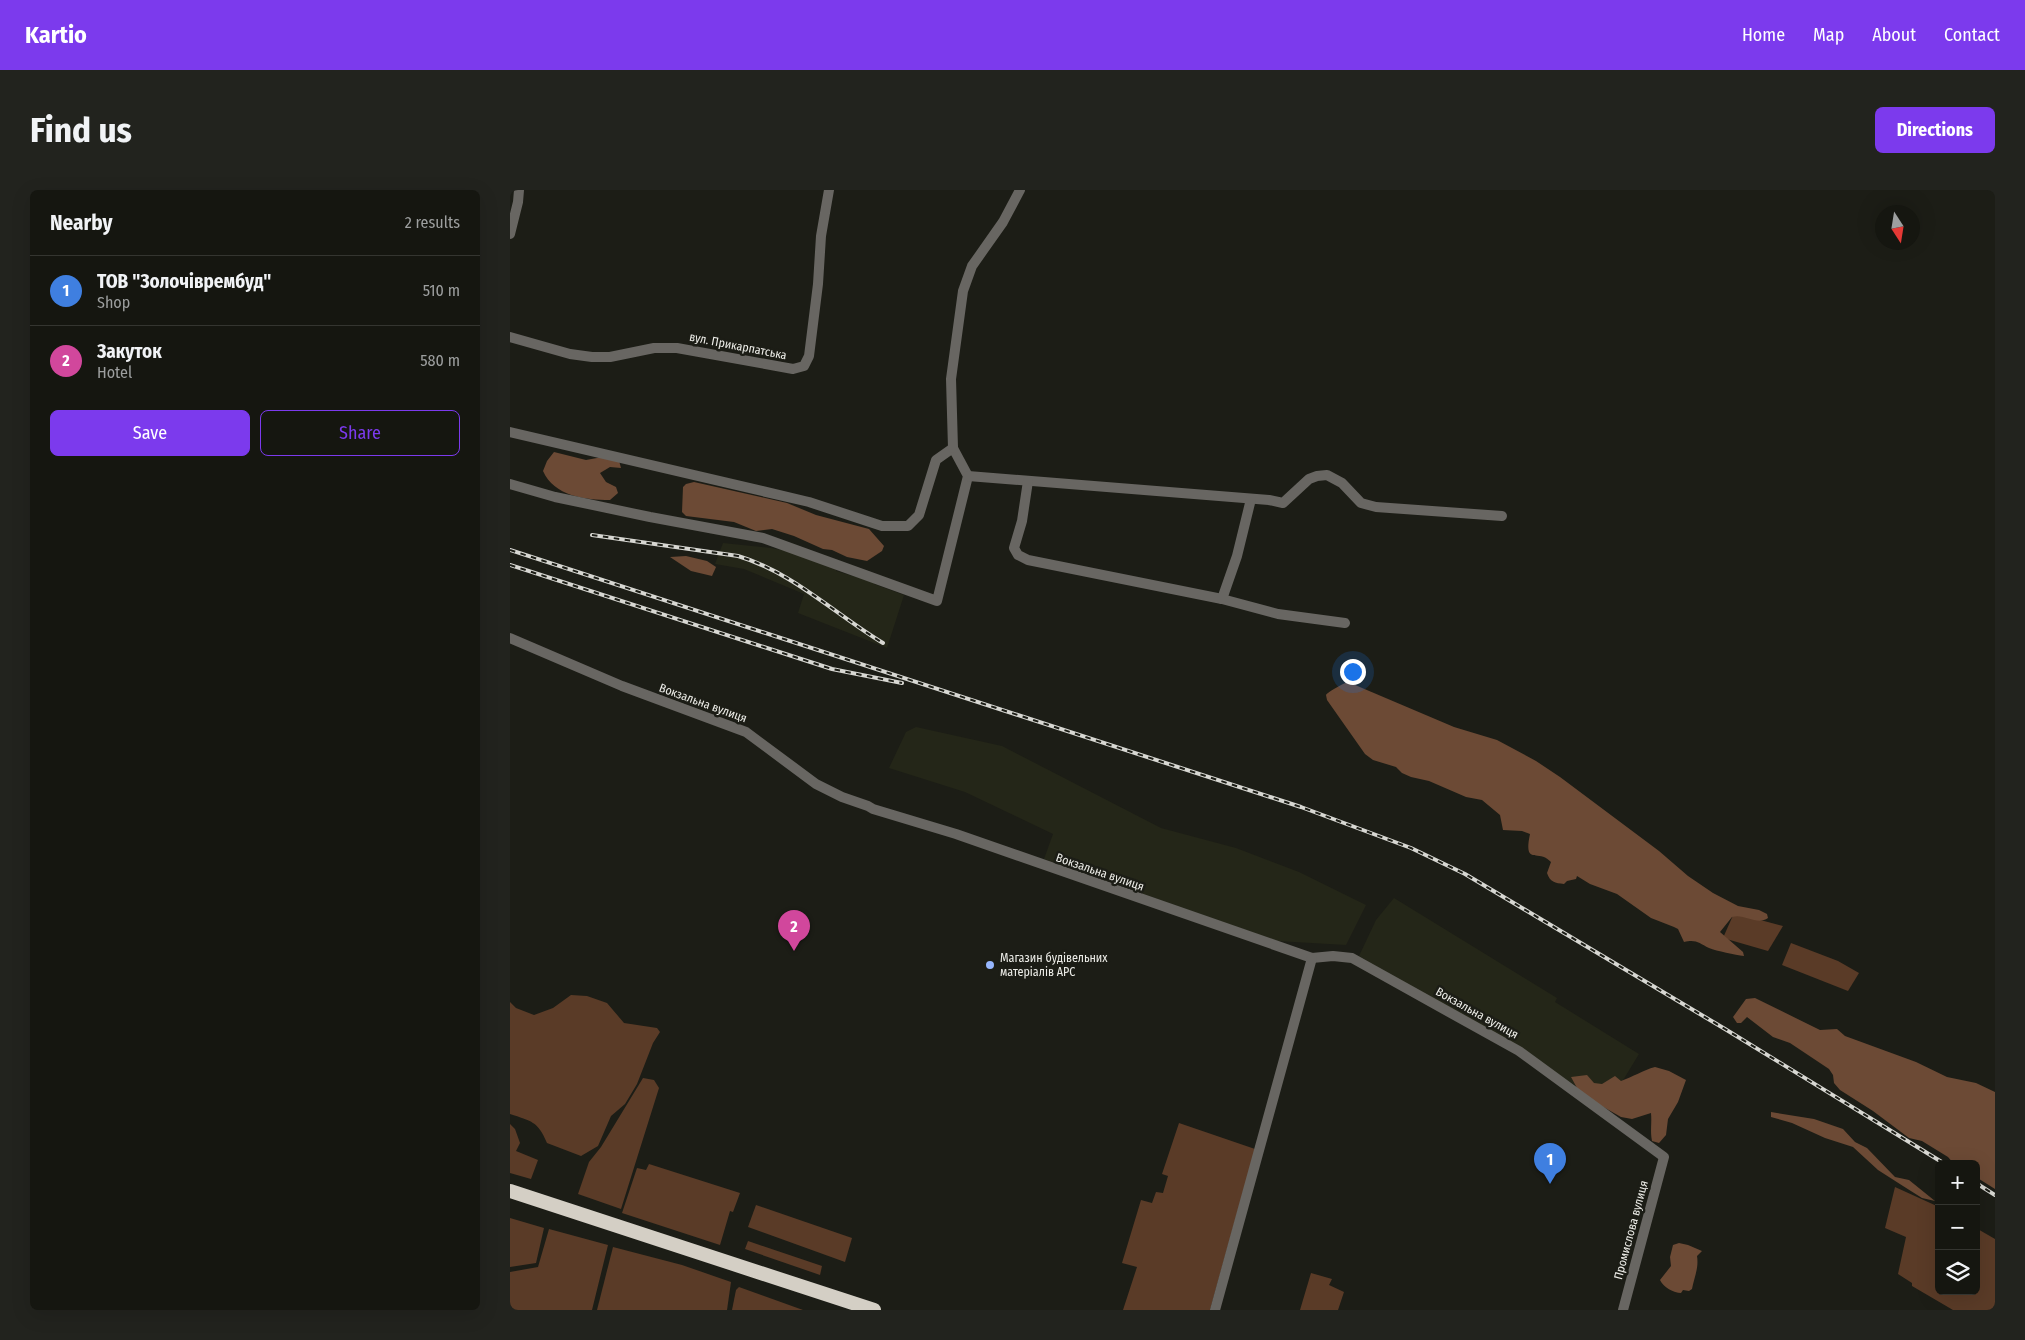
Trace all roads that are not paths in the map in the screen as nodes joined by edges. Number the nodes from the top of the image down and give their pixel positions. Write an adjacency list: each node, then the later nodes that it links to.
1 (519, 190): 4 (street)
2 (828, 190): 5 (street, вул. Прикарпатська)
3 (1020, 190): 7 (street)
4 (510, 234)
5 (510, 337)
6 (510, 432): 7 (street)
7 (953, 448): 8 (street)
8 (968, 476): 9 (street); 10 (street)
9 (1028, 481): 11 (street); 13 (street)
10 (510, 484)
11 (1250, 499): 12 (street); 13 (street)
12 (1502, 516)
13 (1222, 600): 14 (street)
14 (1345, 622)
15 (510, 638): 16 (street, Вокзальна вулиця)
16 (1312, 958): 17 (street, Вокзальна вулиця); 20 (street)
17 (1664, 1157): 21 (street, Промислова вулиця)
18 (510, 1191): 19 (highway)
19 (874, 1310)
20 (1215, 1310)
21 (1622, 1310)

